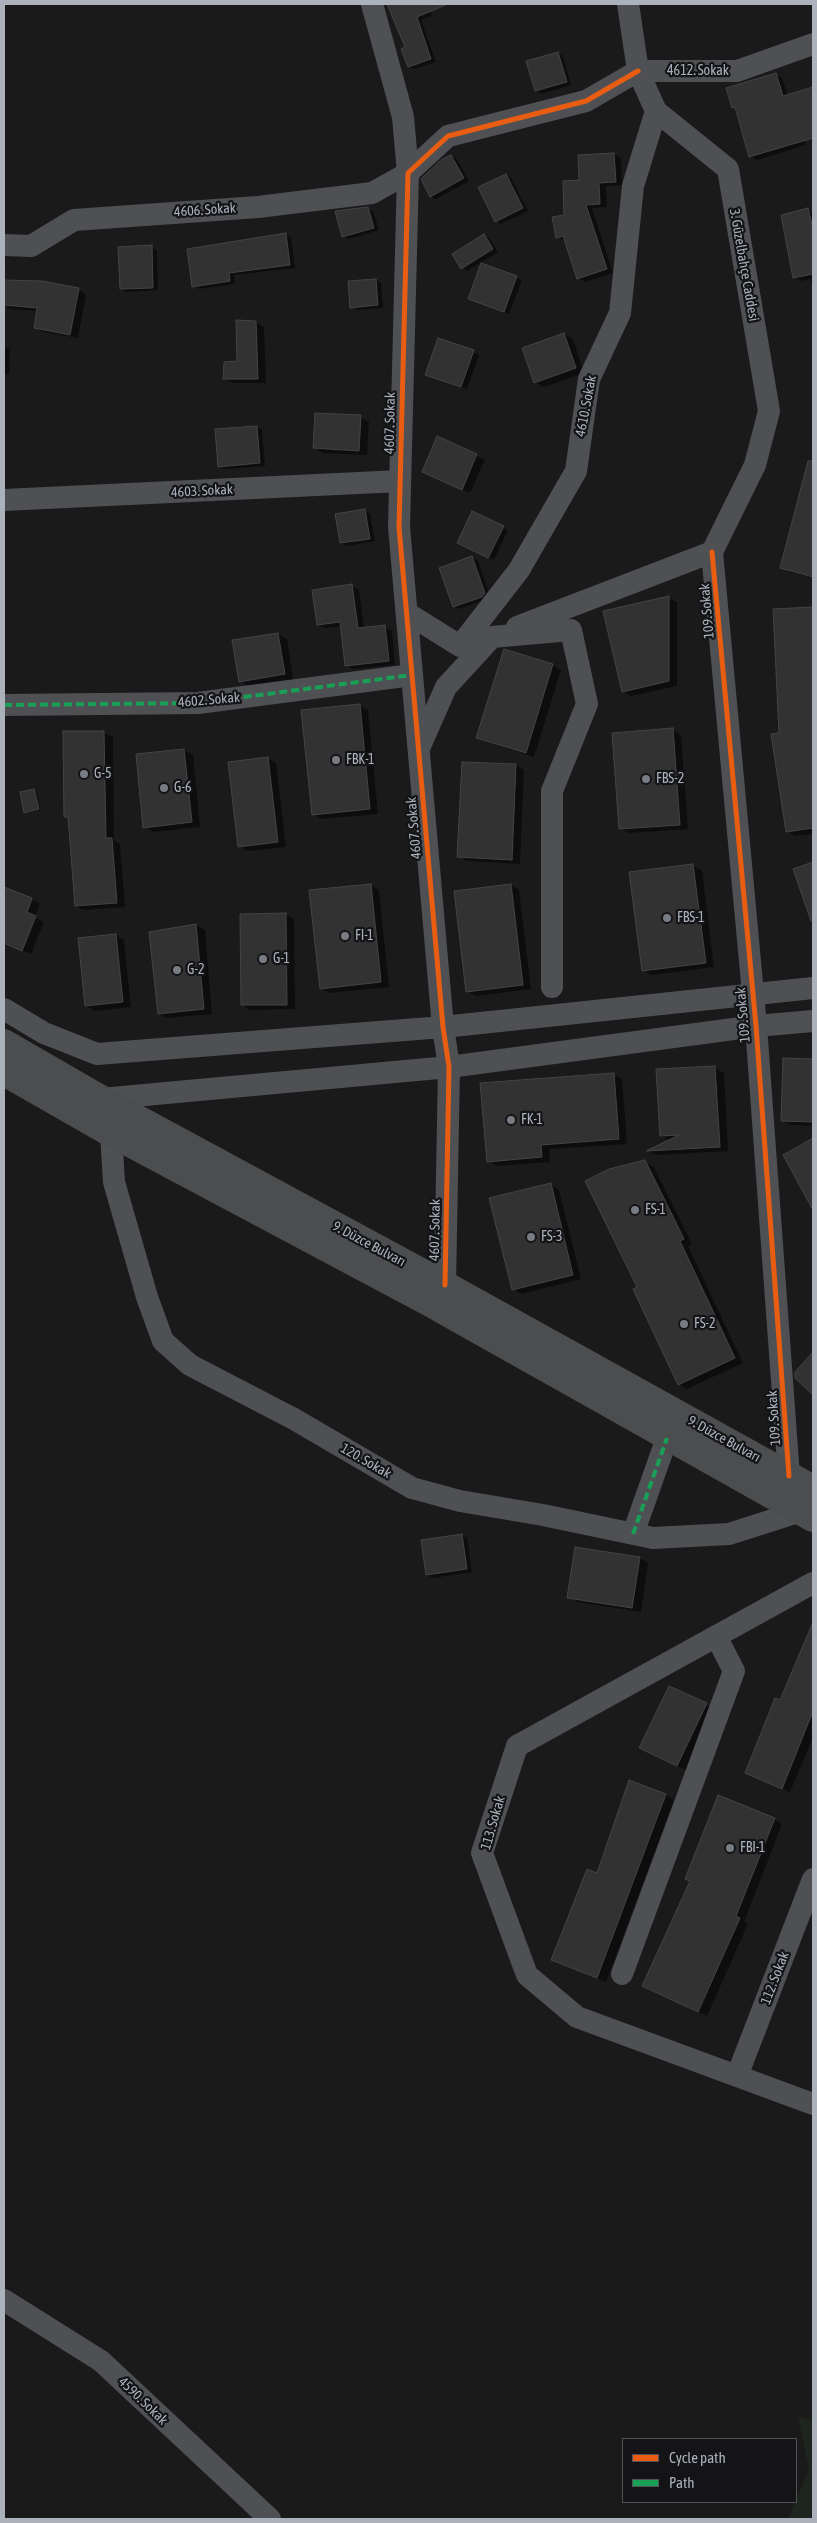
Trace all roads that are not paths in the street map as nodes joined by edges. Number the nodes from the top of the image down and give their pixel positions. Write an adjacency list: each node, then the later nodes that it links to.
1 (372, 4): 6 (street)
2 (628, 4): 4 (street, 3. Güzelbahçe Caddesi)
3 (813, 44): 4 (street, 4612. Sokak)
4 (638, 71): 5 (street, 3. Güzelbahçe Caddesi); 6 (street, 4606. Sokak)
5 (656, 112): 10 (street, 3. Güzelbahçe Caddesi); 13 (street, 4610. Sokak)
6 (408, 172): 7 (street, 4606. Sokak); 8 (street, 4607. Sokak)
7 (4, 245)
8 (400, 481): 9 (street, 4603. Sokak); 11 (street, 4607. Sokak)
9 (4, 500)
10 (712, 552): 12 (street); 19 (street, 109. Sokak)
11 (407, 613): 13 (street); 14 (street, 4607. Sokak)
12 (492, 637): 13 (street); 16 (street); 17 (street)
13 (460, 646)
14 (412, 675): 15 (street, 4602. Sokak); 16 (street, 4607. Sokak)
15 (4, 705)
16 (419, 750): 23 (street, 4607. Sokak)
17 (552, 987)
18 (813, 988): 19 (street)
19 (753, 993): 22 (street, 109. Sokak); 23 (street)
20 (4, 1009): 23 (street)
21 (813, 1021): 22 (street)
22 (756, 1026): 25 (street); 31 (street, 109. Sokak)
23 (443, 1027): 25 (street, 4607. Sokak)
24 (4, 1043): 27 (main road, 9. Düzce Bulvarı)
25 (449, 1067): 27 (street); 29 (street, 4607. Sokak)
26 (4, 1072): 28 (main road, 9. Düzce Bulvarı)
27 (101, 1099): 29 (main road, 9. Düzce Bulvarı)
28 (111, 1133): 30 (main road, 9. Düzce Bulvarı); 33 (street, 120. Sokak)
29 (445, 1285): 31 (main road, 9. Düzce Bulvarı)
30 (667, 1438): 32 (main road, 9. Düzce Bulvarı); 33 (street)
31 (789, 1476): 32 (main road, 9. Düzce Bulvarı)
32 (809, 1506): 33 (street, 120. Sokak)
33 (633, 1534)
34 (813, 1583): 35 (street, 113. Sokak)
35 (716, 1636): 37 (street); 38 (street, 113. Sokak)
36 (813, 1879): 38 (street, 112. Sokak)
37 (622, 1974)
38 (737, 2076): 39 (street, 113. Sokak)
39 (813, 2104)
40 (4, 2300): 41 (street, 4590. Sokak)
41 (270, 2519)

